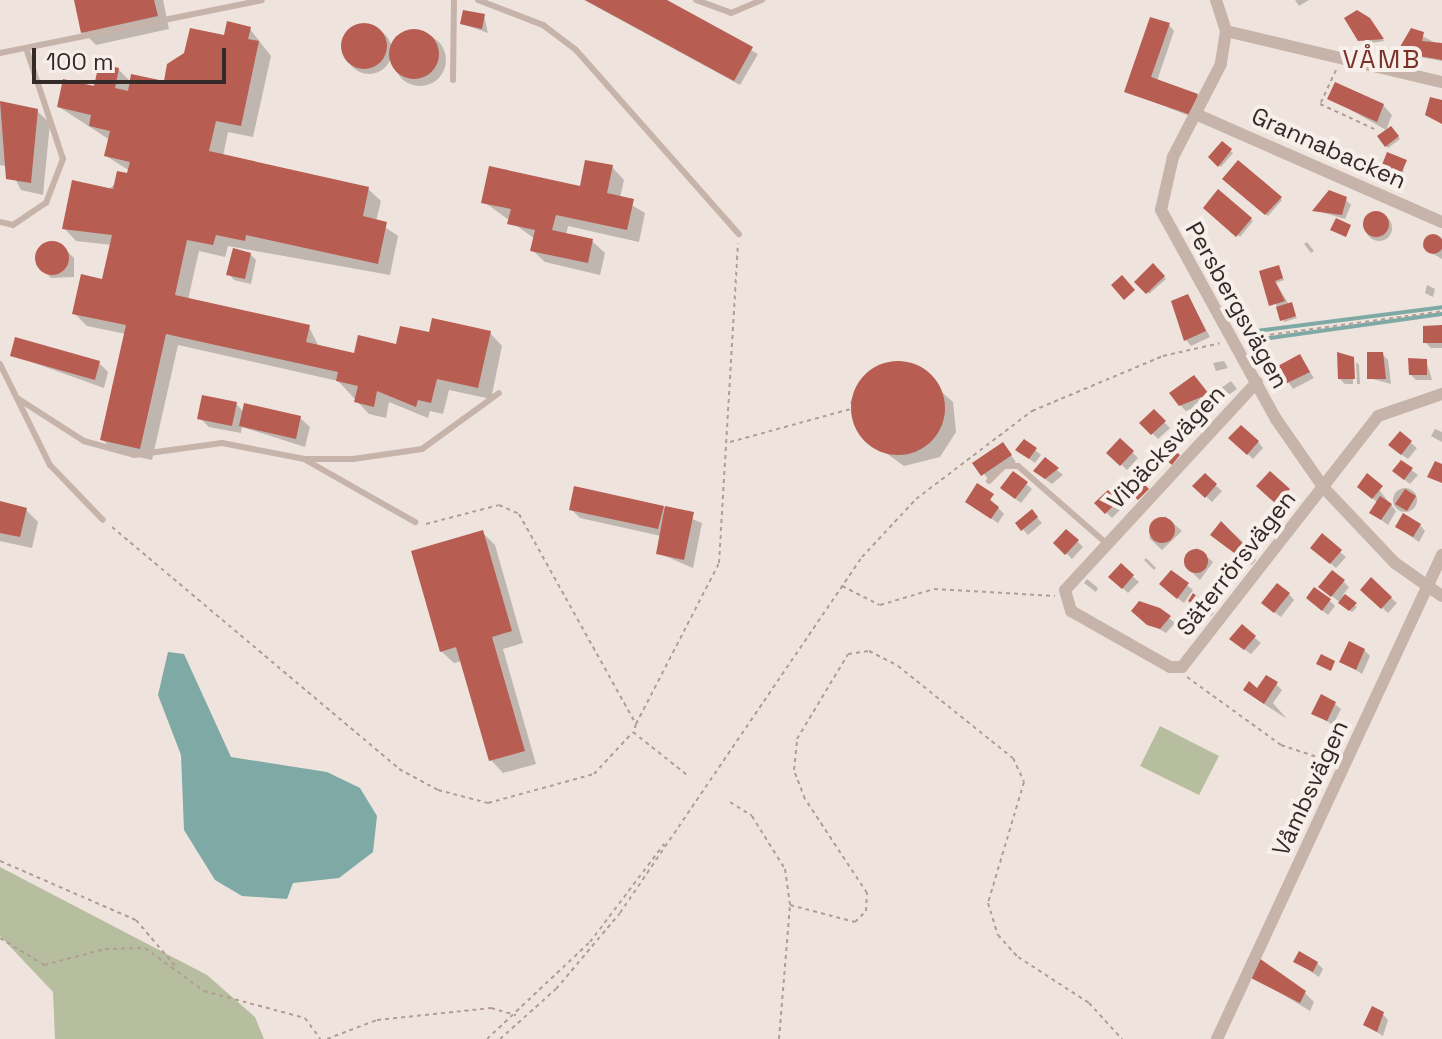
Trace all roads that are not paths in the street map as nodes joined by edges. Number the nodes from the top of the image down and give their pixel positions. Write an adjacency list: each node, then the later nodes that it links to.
1 (262, 0): 8 (lane)
2 (454, 0): 10 (lane)
3 (478, 0): 15 (lane)
4 (696, 0): 5 (lane)
5 (762, 0)
6 (1216, 0): 7 (street)
7 (1226, 31): 11 (street); 12 (street, Persbergsvägen)
8 (26, 48): 9 (lane); 13 (lane)
9 (0, 53)
10 (453, 80)
11 (1442, 82)
12 (1198, 115): 14 (street, Grannabacken); 17 (street, Persbergsvägen)
13 (0, 222)
14 (1442, 222)
15 (739, 234)
16 (0, 364): 20 (lane)
17 (1257, 382): 23 (street, Persbergsvägen); 26 (street, Vibäcksvägen)
18 (499, 393): 21 (lane)
19 (1442, 394): 23 (street, Säterrörsvägen)
20 (17, 398): 21 (lane); 24 (lane)
21 (304, 459): 25 (lane)
22 (989, 481): 26 (lane, Vibäcksvägen)
23 (1324, 488): 28 (street, Persbergsvägen); 30 (street, Säterrörsvägen)
24 (103, 520)
25 (415, 522)
26 (1106, 543): 30 (street, Vibäcksvägen)
27 (1442, 555): 28 (street, Våmbsvägen)
28 (1427, 588): 29 (street, Persbergsvägen); 31 (street, Våmbsvägen)
29 (1442, 596)
30 (1064, 597)
31 (1217, 1039)

